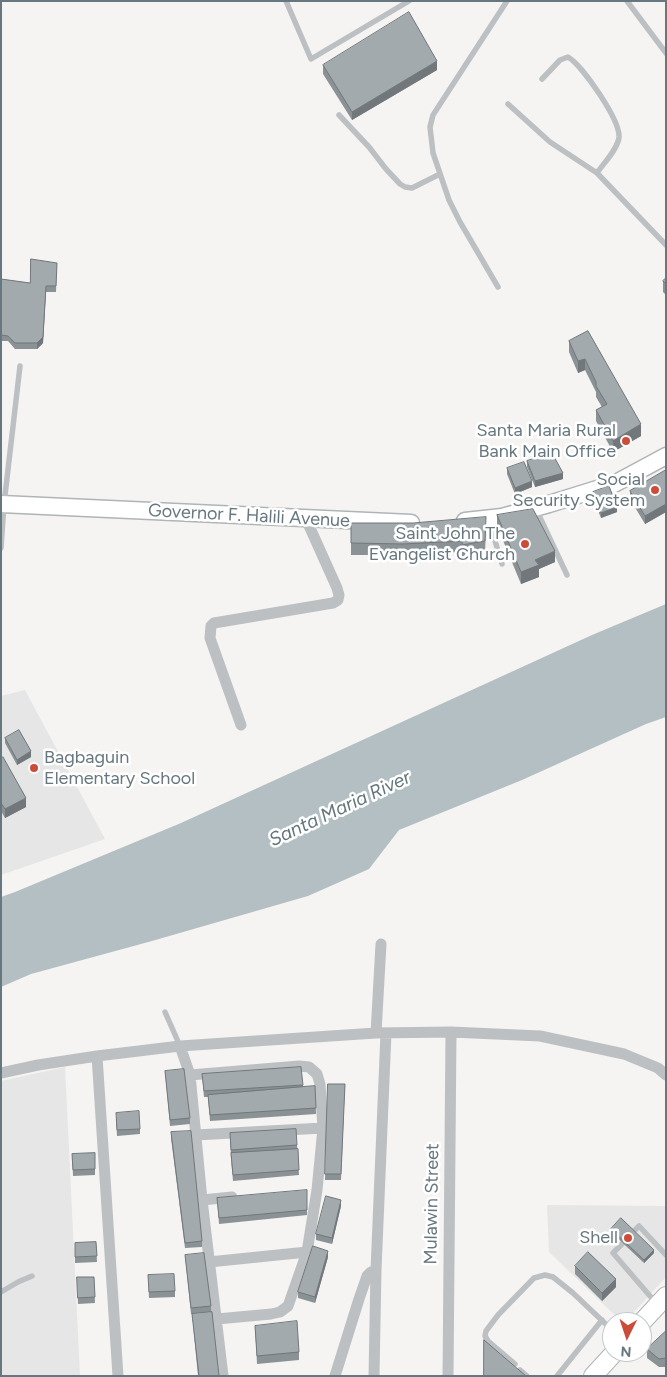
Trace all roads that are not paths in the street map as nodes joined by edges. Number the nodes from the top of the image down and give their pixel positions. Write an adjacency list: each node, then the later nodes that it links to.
1 (286, 1): 2 (lane)
2 (409, 1)
3 (506, 1): 10 (lane)
4 (627, 1): 5 (lane)
5 (666, 53)
6 (542, 79): 9 (lane)
7 (508, 104): 9 (lane)
8 (339, 115): 10 (lane)
9 (596, 173): 11 (lane)
10 (440, 174): 12 (lane)
11 (666, 245)
12 (498, 287)
13 (20, 366): 15 (lane)
14 (666, 456): 16 (main road)
15 (3, 504): 18 (main road, Governor F. Halili Avenue); 21 (lane)
16 (536, 508): 17 (main road); 23 (lane)
17 (489, 518): 20 (main road); 22 (lane)
18 (306, 519): 19 (main road, Governor F. Halili Avenue); 24 (street)
19 (430, 523)
20 (448, 523)
21 (1, 548)
22 (502, 564)
23 (567, 575)
24 (241, 725)
25 (381, 944): 28 (street)
26 (165, 1012): 29 (lane)
27 (452, 1032): 28 (street); 33 (street); 57 (street, Mulawin Street)
28 (381, 1033): 29 (street); 43 (street)
29 (180, 1046): 30 (street); 32 (street)
30 (97, 1056): 31 (street); 53 (street)
31 (1, 1073)
32 (190, 1075): 34 (street); 35 (street)
33 (666, 1075)
34 (323, 1128): 35 (street); 40 (street)
35 (196, 1134): 37 (street)
36 (240, 1196): 37 (street)
37 (202, 1200): 42 (street)
38 (633, 1232): 41 (lane)
39 (623, 1243): 46 (lane)
40 (307, 1252): 42 (street); 48 (street)
41 (666, 1255)
42 (209, 1262): 48 (street)
43 (376, 1270): 55 (street); 56 (street)
44 (32, 1276): 45 (lane)
45 (1, 1292)
46 (662, 1300): 47 (main road)
47 (651, 1312)
48 (217, 1319): 54 (street)
49 (602, 1320): 51 (lane); 59 (lane)
50 (606, 1362): 60 (main road)
51 (514, 1364)
52 (520, 1370): 58 (lane)
53 (118, 1376)
54 (223, 1376)
55 (335, 1376)
56 (374, 1376)
57 (448, 1376)
58 (527, 1376)
59 (557, 1376)
60 (593, 1376)

